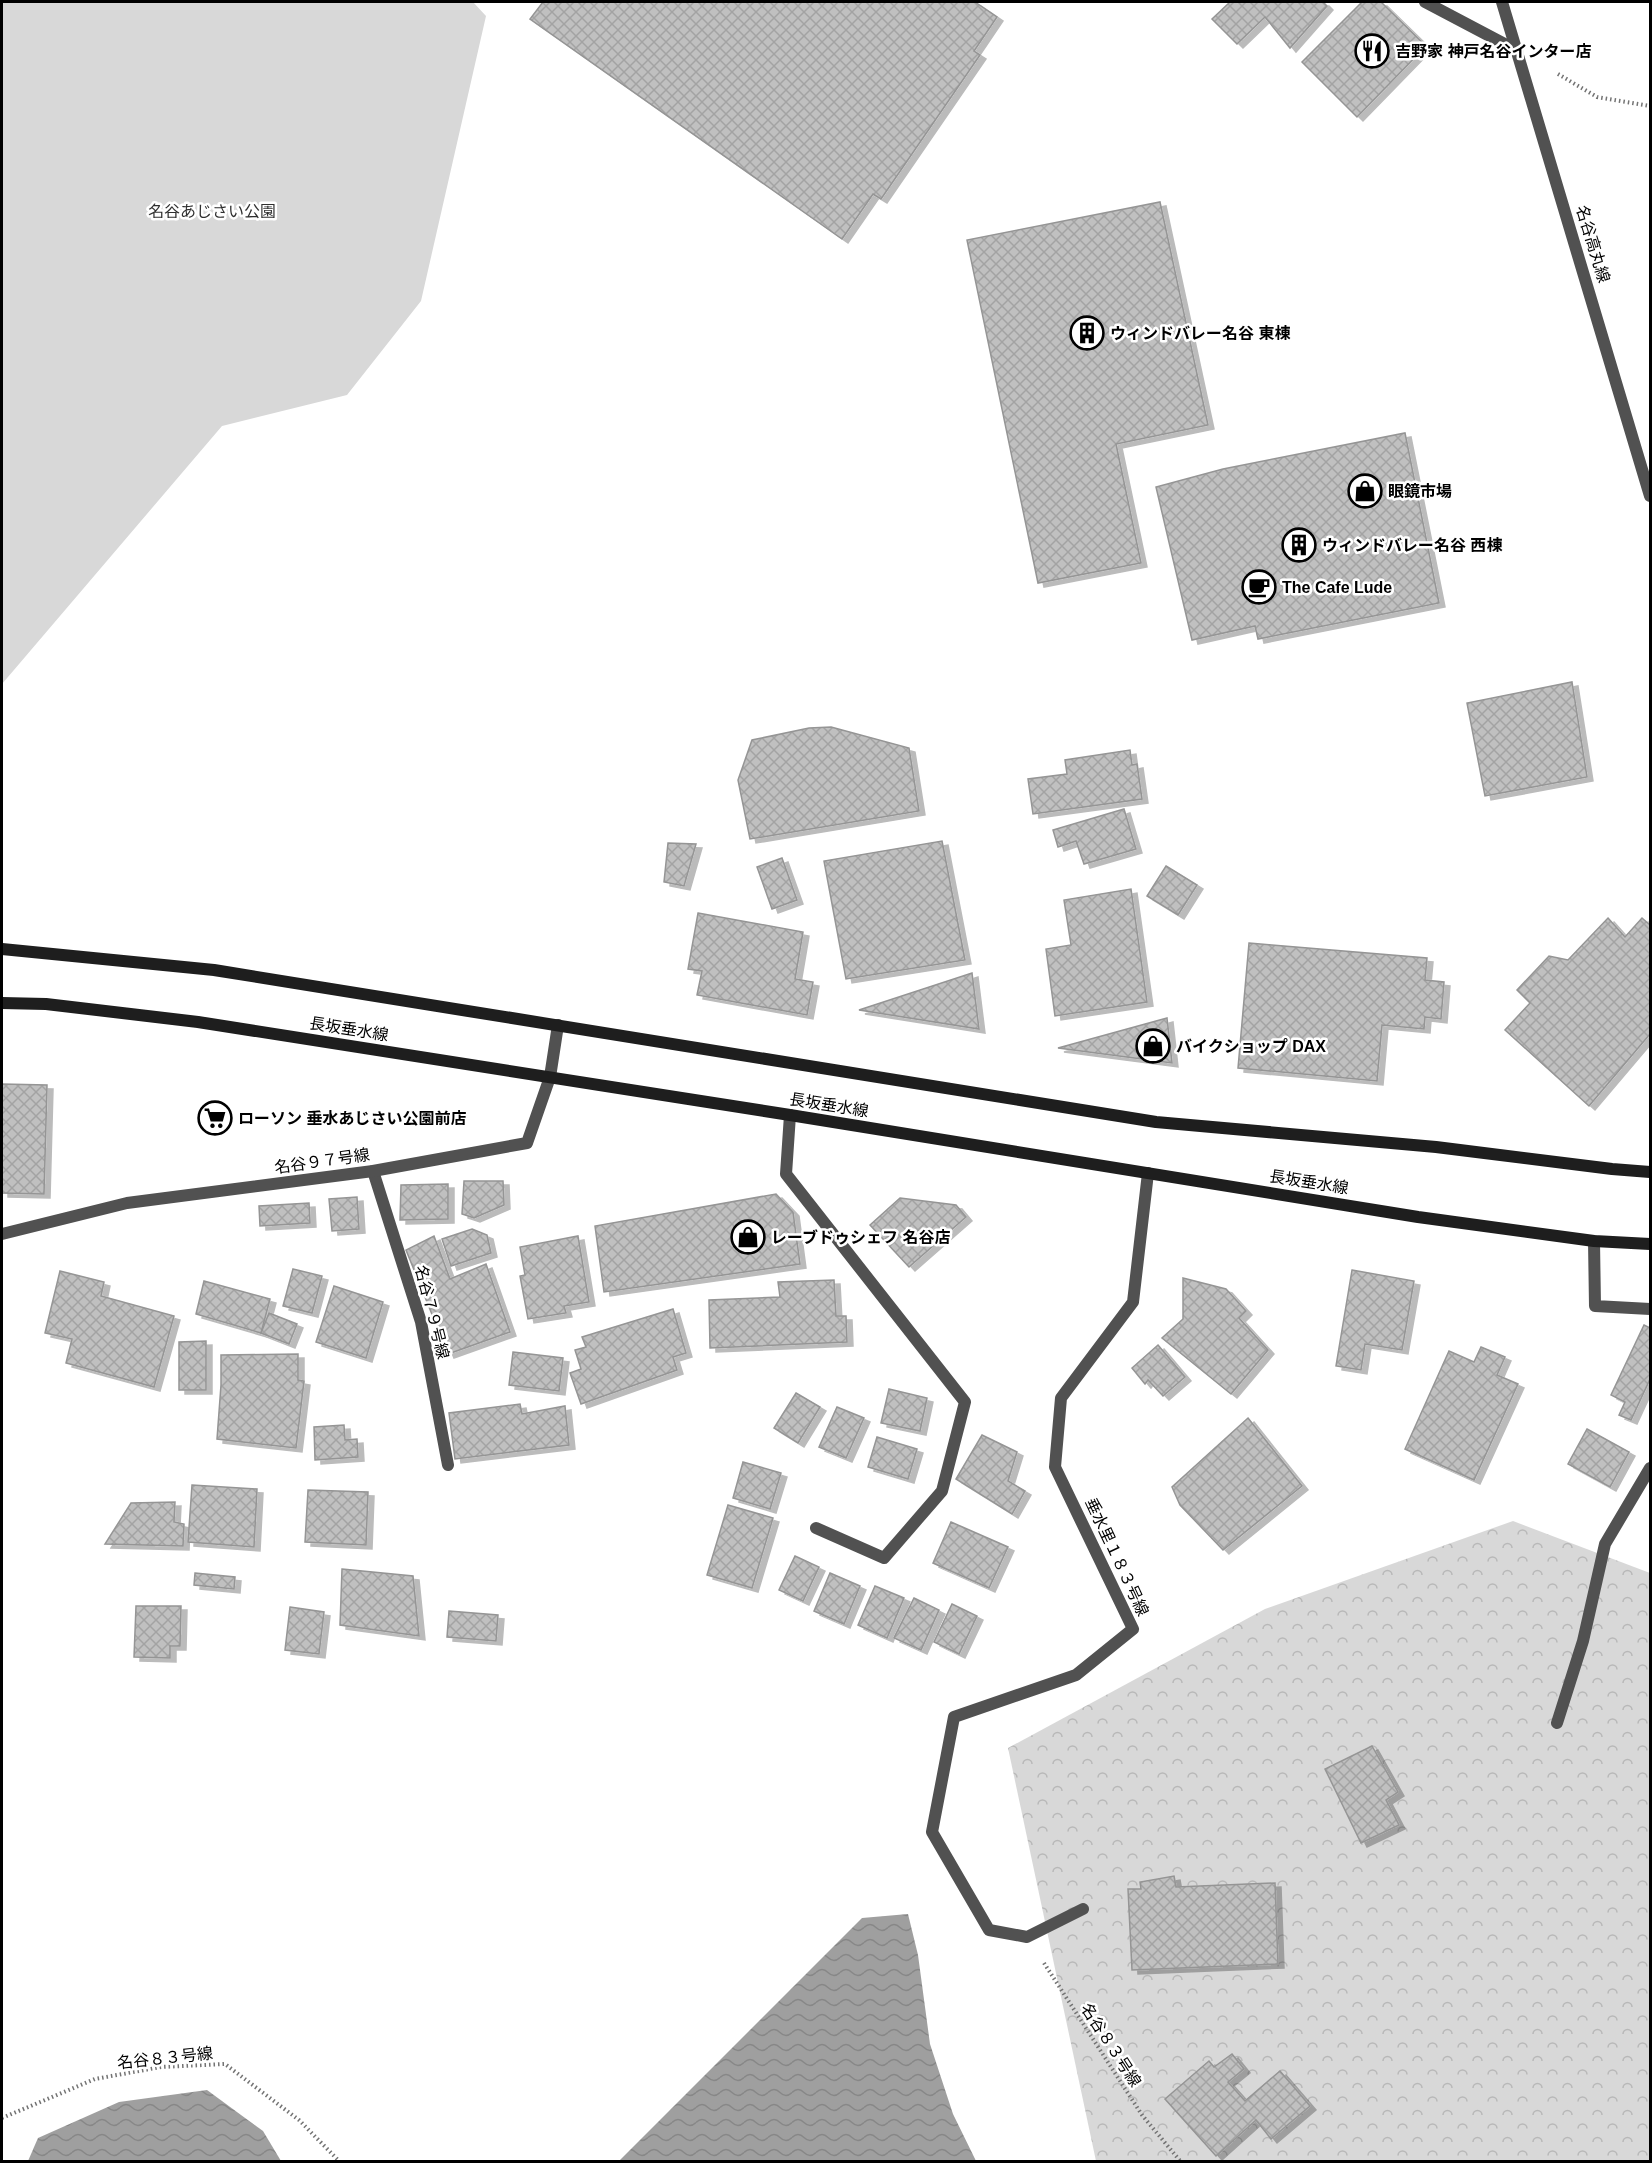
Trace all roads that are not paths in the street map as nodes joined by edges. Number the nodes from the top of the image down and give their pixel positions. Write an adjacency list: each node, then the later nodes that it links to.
1 (1425, 2): 3 (street)
2 (1502, 2): 3 (street, 名谷高丸線)
3 (1518, 51): 4 (street, 名谷高丸線)
4 (1650, 496)
5 (2, 949): 7 (main road)
6 (2, 1003): 8 (main road, 長坂垂水線)
7 (558, 1025): 8 (street, 名谷９７号線); 11 (main road)
8 (550, 1077): 9 (main road, 長坂垂水線); 10 (street, 名谷９７号線)
9 (790, 1115): 12 (main road, 長坂垂水線); 19 (street)
10 (373, 1171): 13 (street, 名谷９７号線); 17 (street, 名谷７９号線)
11 (1650, 1172)
12 (1149, 1173): 14 (main road, 長坂垂水線); 21 (street, 垂水里１８３号線)
13 (2, 1234)
14 (1594, 1241): 15 (main road, 長坂垂水線); 16 (street)
15 (1650, 1244)
16 (1650, 1309)
17 (448, 1465)
18 (1650, 1468): 20 (street)
19 (816, 1528)
20 (1557, 1723)
21 (1083, 1909)

